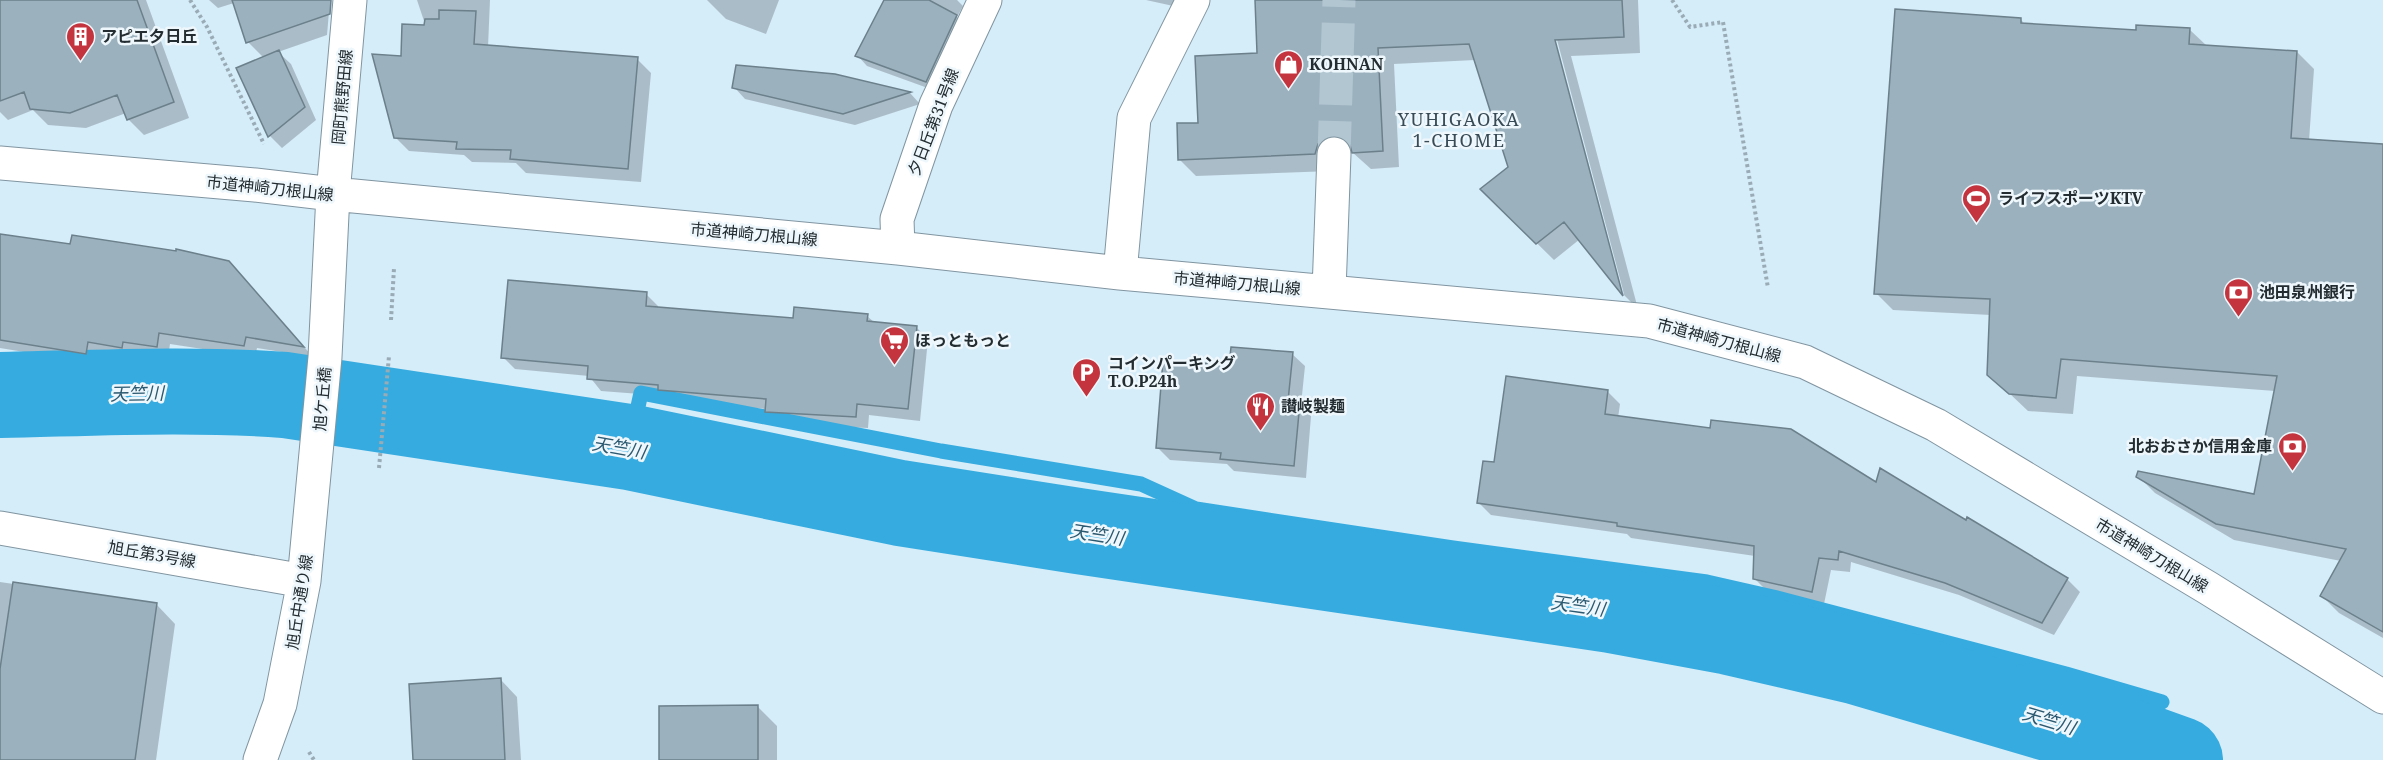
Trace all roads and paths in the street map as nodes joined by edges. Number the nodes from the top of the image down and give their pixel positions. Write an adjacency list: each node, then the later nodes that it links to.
1 (190, 0): 8 (path)
2 (350, 0): 9 (street, 岡町熊野田線)
3 (985, 0): 10 (street, 夕日丘第31号線)
4 (1193, 0): 12 (street)
5 (1672, 0): 13 (path)
6 (1334, 154): 14 (street)
7 (0, 163): 8 (street, 市道神崎刀根山線)
8 (255, 185): 9 (street, 市道神崎刀根山線)
9 (333, 194): 10 (street, 市道神崎刀根山線); 17 (street, 旭ケ丘橋)
10 (898, 248): 12 (street, 市道神崎刀根山線)
11 (394, 268): 15 (path)
12 (1120, 273): 14 (street, 市道神崎刀根山線)
13 (1768, 288)
14 (1329, 291): 21 (street, 市道神崎刀根山線)
15 (391, 320)
16 (389, 356): 18 (path)
17 (318, 441): 20 (street, 旭丘中通り線)
18 (379, 468)
19 (0, 528): 20 (street, 旭丘第3号線)
20 (304, 580): 23 (street, 旭丘中通り線)
21 (2383, 697)
22 (307, 749): 24 (path)
23 (260, 760)
24 (314, 760)

